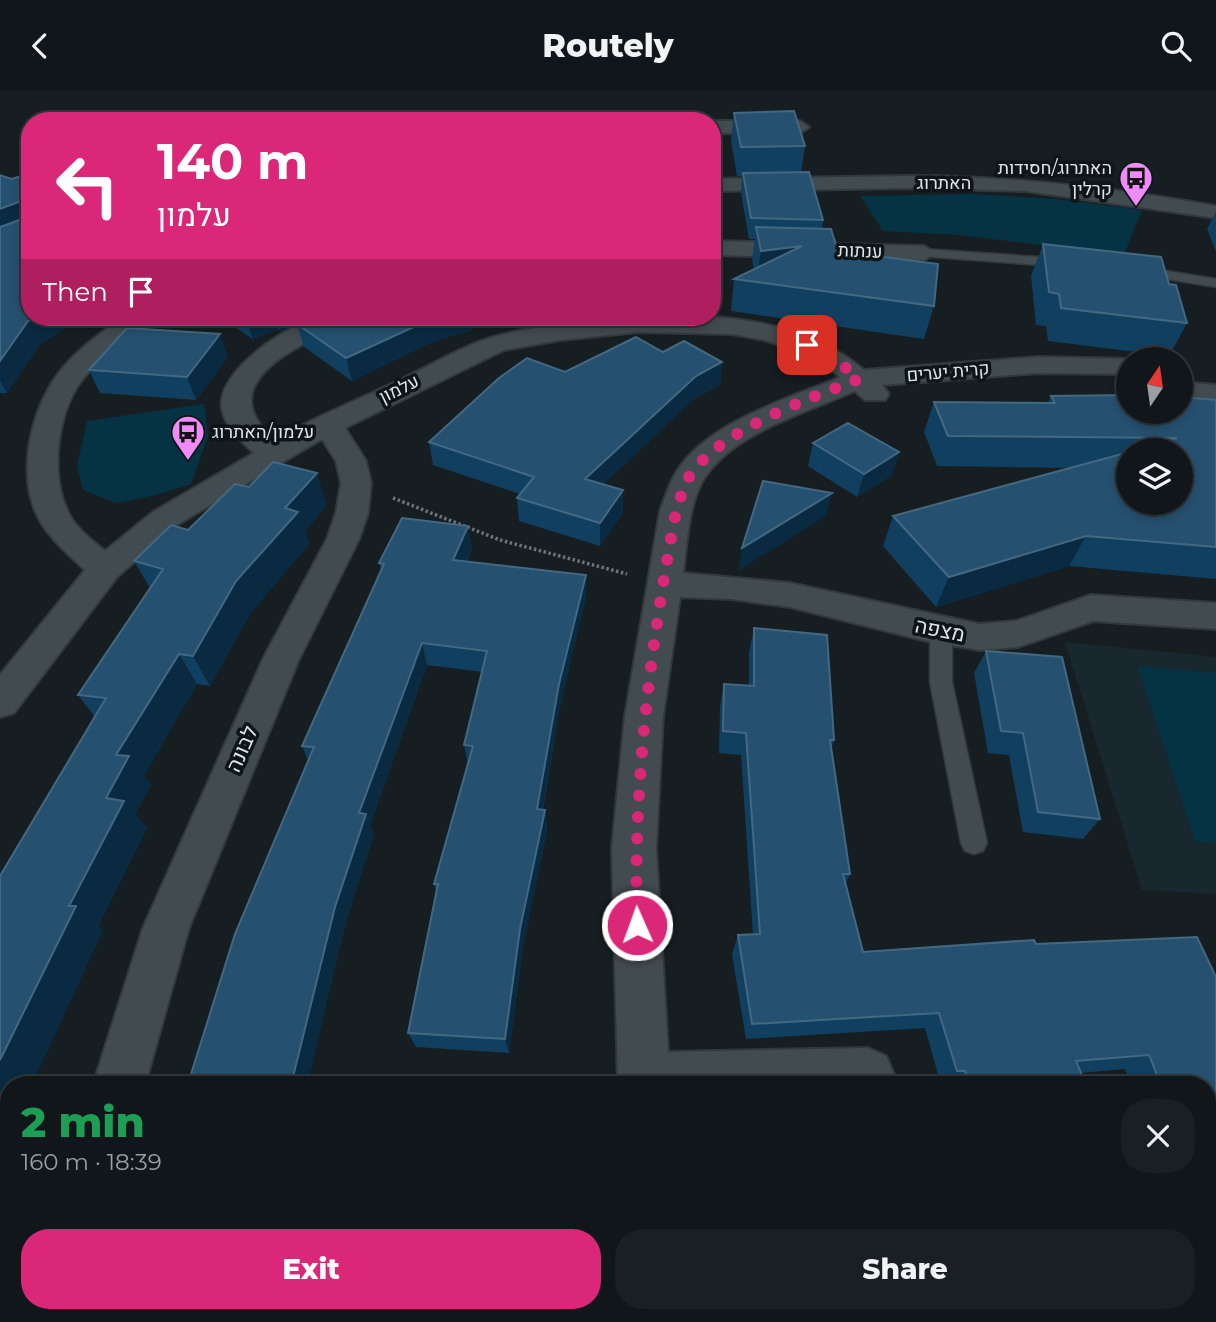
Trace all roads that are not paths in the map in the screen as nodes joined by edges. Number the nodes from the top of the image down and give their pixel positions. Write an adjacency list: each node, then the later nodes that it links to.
1 (721, 127): 2 (street)
2 (800, 127)
3 (721, 185): 4 (street, האתרוג)
4 (1216, 212)
5 (721, 249): 6 (street, ענתות)
6 (924, 253): 7 (lane)
7 (1083, 265)
8 (1121, 268): 9 (lane)
9 (1216, 283)
10 (128, 326): 25 (street)
11 (320, 326): 24 (street)
12 (619, 326): 23 (street, עלמון)
13 (721, 326): 17 (street, עלמון)
14 (1116, 366): 17 (street, קרית יערים)
15 (1194, 371): 16 (street)
16 (1216, 373)
17 (859, 379): 21 (street, עלמון); 22 (street, קרית יערים)
18 (1116, 386): 21 (street, קרית יערים)
19 (1194, 391): 20 (street)
20 (1216, 393)
21 (882, 400): 22 (street, קרית יערים)
22 (774, 417): 26 (street, קרית יערים)
23 (323, 427): 24 (street, עלמון); 32 (street, לבונה)
24 (273, 454): 25 (street, עלמון)
25 (105, 569): 29 (street, עלמון)
26 (663, 584): 28 (street, מצפה); 33 (street, קרית יערים)
27 (1216, 616): 28 (street, מצפה)
28 (941, 631): 30 (lane)
29 (0, 702)
30 (974, 843)
31 (868, 1075): 34 (street)
32 (121, 1076)
33 (644, 1076)
34 (836, 1076)

